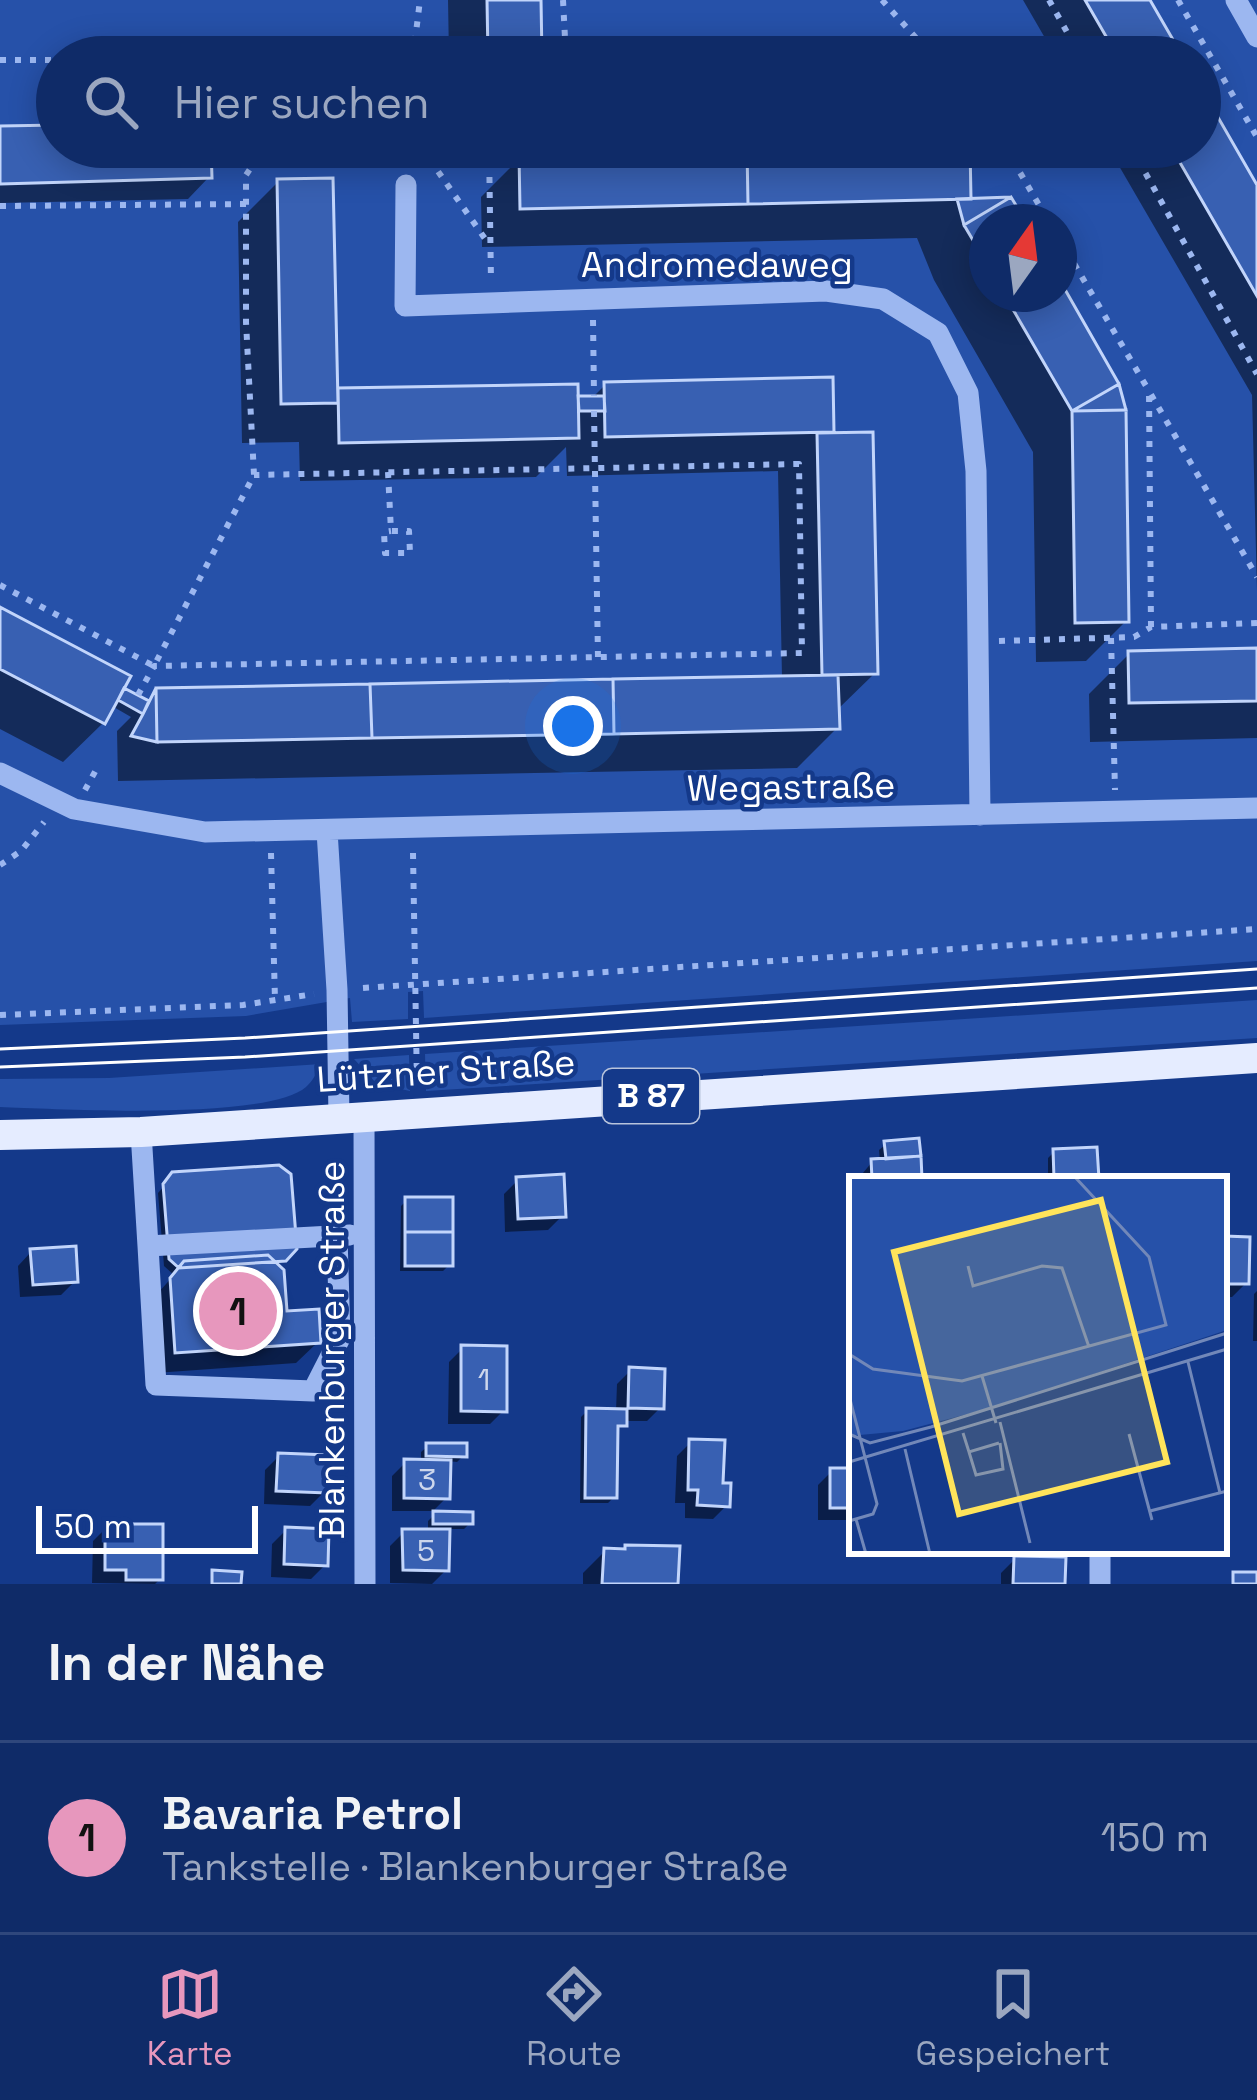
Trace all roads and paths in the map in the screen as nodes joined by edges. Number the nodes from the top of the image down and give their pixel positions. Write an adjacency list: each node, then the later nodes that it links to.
1 (420, 0): 7 (path)
2 (563, 0): 8 (path)
3 (883, 0): 9 (path)
4 (1049, 0): 10 (path)
5 (1178, 0): 11 (path)
6 (1236, 0): 12 (street)
7 (415, 36)
8 (565, 36)
9 (915, 36)
10 (1069, 36)
11 (1199, 36)
12 (1257, 37)
13 (0, 60): 14 (path)
14 (36, 60)
15 (1221, 74): 16 (path)
16 (1257, 136)
17 (246, 168): 23 (path)
18 (251, 168): 23 (path)
19 (436, 168): 28 (path)
20 (489, 168): 28 (path)
21 (1017, 168): 26 (path)
22 (1143, 168): 32 (path)
23 (246, 175): 25 (path)
24 (406, 185): 31 (street, Andromedaweg)
25 (247, 204): 27 (path); 38 (path)
26 (1038, 204)
27 (0, 206)
28 (490, 246): 31 (path)
29 (1077, 269): 33 (path)
30 (592, 299): 31 (street, Andromedaweg); 34 (path); 45 (street, Andromedaweg)
31 (492, 302)
32 (1257, 374)
33 (1149, 391): 40 (path); 43 (path)
34 (594, 396)
35 (594, 411): 36 (path)
36 (595, 467): 37 (path); 46 (path); 46 (path)
37 (388, 472): 38 (path); 39 (path)
38 (254, 475): 47 (path)
39 (391, 531): 39 (path)
40 (1257, 578)
41 (0, 585): 47 (path)
42 (1257, 623): 43 (path)
43 (1151, 627): 44 (path)
44 (1111, 638): 45 (path); 52 (path)
45 (977, 642): 53 (street, Andromedaweg)
46 (598, 659): 47 (path)
47 (154, 666): 48 (path)
48 (138, 695)
49 (0, 773): 50 (street, Wegastraße)
50 (60, 802): 56 (street, Wegastraße); 57 (path)
51 (1257, 808): 52 (street, Wegastraße)
52 (1116, 812): 53 (street, Wegastraße)
53 (980, 815): 54 (street, Wegastraße)
54 (412, 829): 55 (street, Wegastraße); 59 (path)
55 (327, 830): 56 (street, Wegastraße); 60 (street)
56 (271, 831): 61 (path)
57 (0, 865)
58 (1257, 929): 59 (path)
59 (416, 984): 60 (path); 64 (path)
60 (337, 990): 61 (path); 65 (street)
61 (275, 1000): 62 (path)
62 (0, 1015)
63 (1257, 1058): 64 (main road, Lützner Straße / B 87)
64 (418, 1113): 65 (main road, Lützner Straße / B 87)
65 (352, 1117): 66 (main road, Lützner Straße / B 87); 69 (street, Blankenburger Straße)
66 (141, 1132): 67 (main road, Lützner Straße / B 87); 70 (street)
67 (0, 1135)
68 (337, 1235): 69 (street); 70 (street); 70 (street)
69 (365, 1235): 71 (street, Blankenburger Straße)
70 (148, 1246)
71 (365, 1584)

